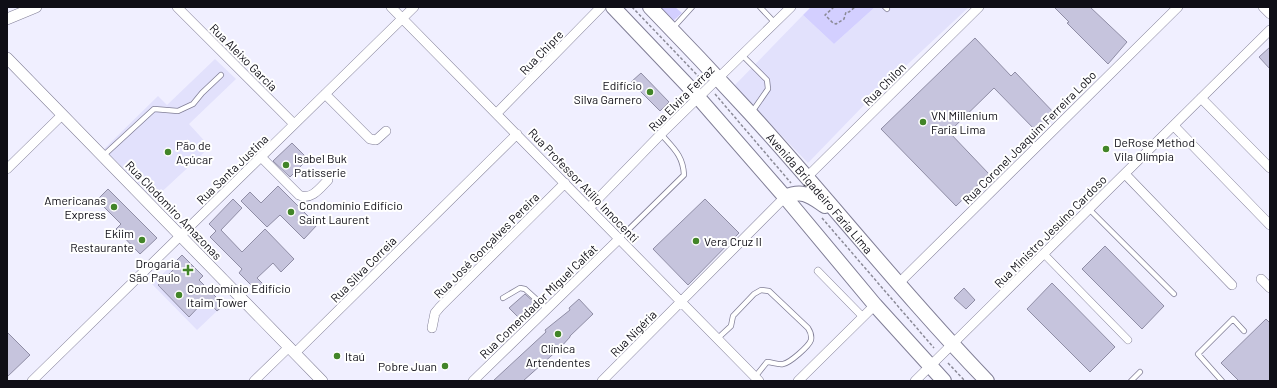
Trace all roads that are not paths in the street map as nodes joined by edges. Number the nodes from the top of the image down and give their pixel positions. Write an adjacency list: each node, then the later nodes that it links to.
1 (178, 7): 30 (street, Rua Aleixo Garcia)
2 (391, 7): 15 (street, Rua Professor Atílio Innocenti)
3 (414, 7): 15 (street, Rua Santa Justina)
4 (601, 7): 27 (street, Rua Chipre)
5 (613, 7): 25 (main road)
6 (650, 7): 18 (main road, Avenida Brigadeiro Faria Lima)
7 (692, 7): 18 (lane)
8 (760, 7): 17 (lane)
9 (791, 7): 17 (street, Rua Elvira Ferraz)
10 (979, 7): 40 (street, Rua Chilon)
11 (1178, 7): 53 (street, Rua Coronel Joaquim Ferreira Lobo)
12 (1263, 7): 14 (street)
13 (33, 8): 16 (street)
14 (1270, 14)
15 (403, 18): 24 (street, Rua Santa Justina); 27 (street, Rua Professor Atílio Innocenti)
16 (7, 19)
17 (775, 22): 20 (street, Rua Elvira Ferraz)
18 (672, 29): 23 (main road, Avenida Brigadeiro Faria Lima)
19 (1270, 30): 26 (street, Rua Ministro Jesuíno Cardoso)
20 (742, 55): 23 (street, Rua Elvira Ferraz); 28 (lane)
21 (7, 58): 29 (street, Rua Clodomiro Amazonas)
22 (221, 75): 35 (lane)
23 (718, 79): 25 (street, Rua Elvira Ferraz); 28 (main road, Avenida Brigadeiro Faria Lima)
24 (324, 94): 30 (street, Rua Santa Justina); 32 (street)
25 (699, 97): 34 (street, Rua Elvira Ferraz); 43 (main road)
26 (1201, 98): 31 (street, Rua Ministro Jesuíno Cardoso); 37 (street)
27 (497, 113): 33 (street, Rua Professor Atílio Innocenti)
28 (751, 114): 40 (main road, Avenida Brigadeiro Faria Lima)
29 (62, 115): 35 (street, Rua Clodomiro Amazonas); 38 (street)
30 (294, 124): 36 (street, Rua Santa Justina)
31 (1174, 126): 39 (street, Rua Ministro Jesuíno Cardoso); 47 (street)
32 (386, 130)
33 (517, 134): 42 (street, Rua Professor Atílio Innocenti); 67 (street, Rua Silva Correia)
34 (661, 134): 44 (street, Rua Elvira Ferraz); 49 (lane)
35 (103, 156): 48 (street, Rua Clodomiro Amazonas)
36 (261, 157): 41 (street); 48 (street, Rua Santa Justina)
37 (1270, 168)
38 (7, 169)
39 (1125, 174): 45 (street, Rua Ministro Jesuíno Cardoso); 54 (street)
40 (806, 178): 46 (main road, Avenida Brigadeiro Faria Lima)
41 (328, 180)
42 (565, 183): 44 (street, Rua Professor Atílio Innocenti); 62 (street, Rua José Gonçalves Pereira)
43 (785, 197): 46 (main road); 58 (street); 59 (main road)
44 (589, 208): 49 (street, Rua Professor Atílio Innocenti)
45 (1089, 209): 50 (street, Rua Ministro Jesuíno Cardoso); 56 (lane)
46 (836, 212): 53 (main road, Avenida Brigadeiro Faria Lima)
47 (1270, 225)
48 (181, 235): 67 (street, Rua Clodomiro Amazonas); 71 (street, Rua Santa Justina)
49 (620, 239): 58 (street, Rua Professor Atílio Innocenti); 60 (street, Rua Comendador Miguel Calfat)
50 (1044, 254): 65 (street); 66 (street, Rua Ministro Jesuíno Cardoso)
51 (818, 271): 61 (street)
52 (1260, 278): 55 (street)
53 (898, 284): 66 (main road, Avenida Brigadeiro Faria Lima)
54 (1232, 285)
55 (1270, 288)
56 (1174, 294)
57 (503, 298): 60 (lane)
58 (681, 301): 64 (street, Rua Professor Atílio Innocenti); 75 (street, Rua Nigéria)
59 (875, 305): 61 (street); 68 (main road)
60 (547, 309): 74 (street, Rua Comendador Miguel Calfat)
61 (863, 317): 76 (street)
62 (432, 328)
63 (1244, 331): 81 (lane)
64 (717, 339): 70 (street, Rua Professor Atílio Innocenti); 70 (lane)
65 (1128, 340)
66 (952, 345): 68 (street, Rua Ministro Jesuíno Cardoso); 79 (main road, Avenida Brigadeiro Faria Lima)
67 (292, 350): 72 (street, Rua Silva Correia); 73 (street, Rua Clodomiro Amazonas)
68 (930, 367): 77 (street, Rua Ministro Jesuíno Cardoso); 78 (main road)
69 (1140, 372): 80 (lane)
70 (757, 379)
71 (32, 381)
72 (254, 381)
73 (322, 381)
74 (473, 381)
75 (602, 381)
76 (798, 381)
77 (915, 381)
78 (944, 381)
79 (987, 381)
80 (1131, 381)
81 (1222, 381)

